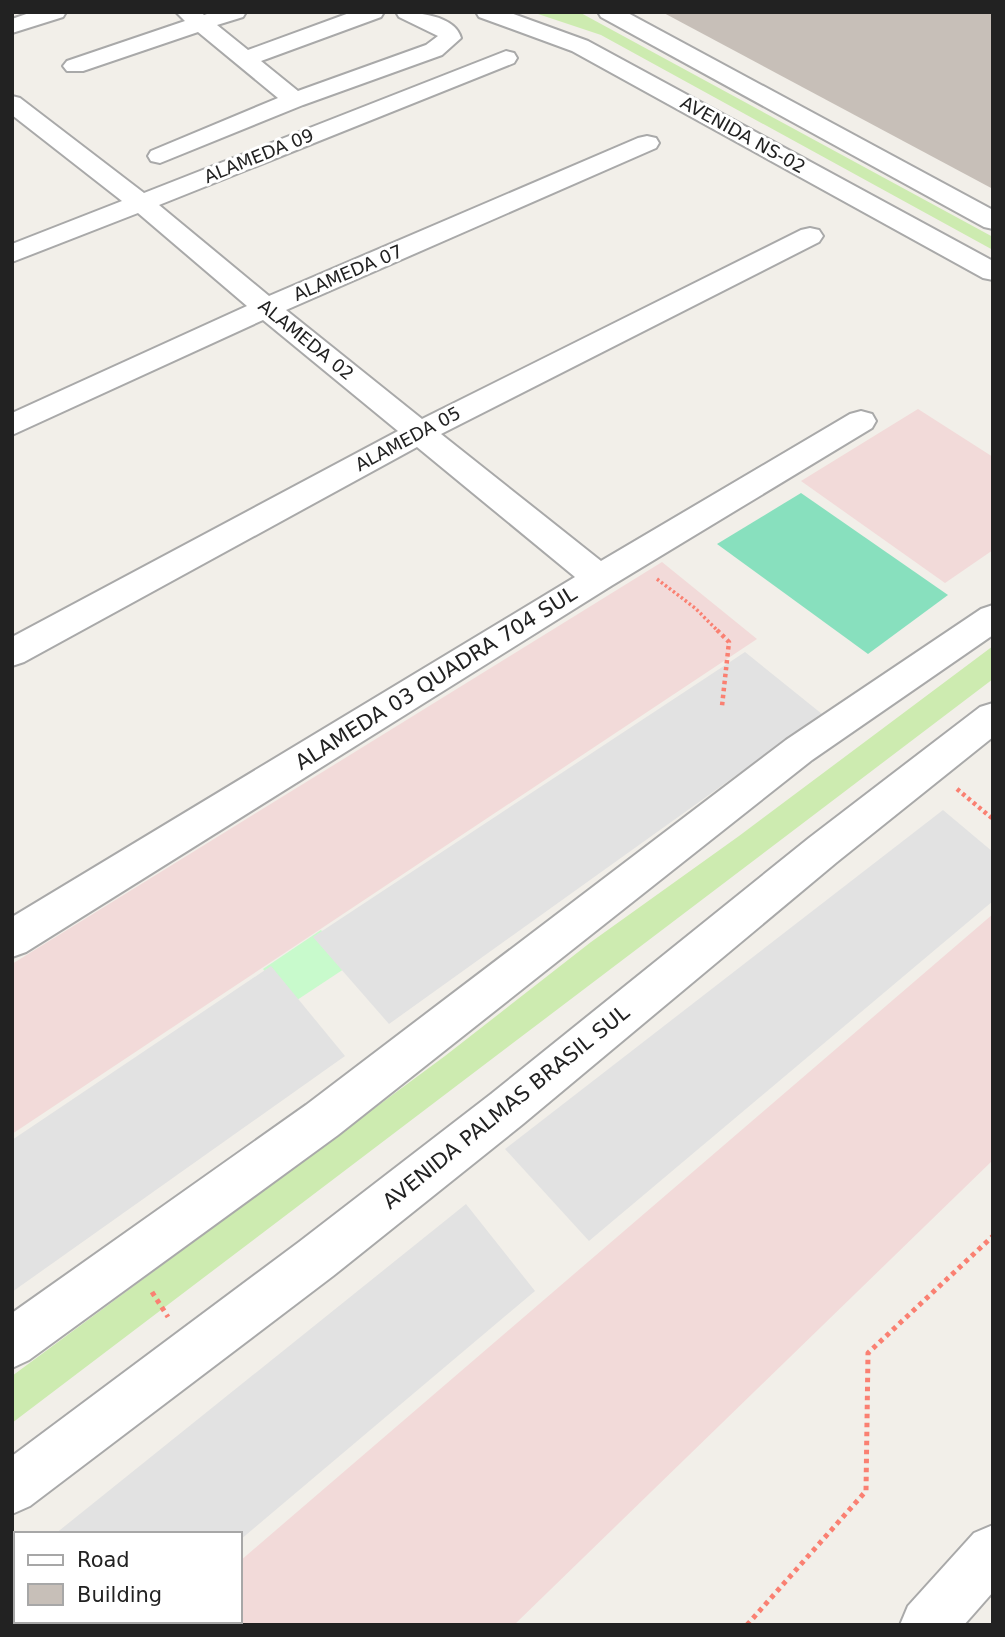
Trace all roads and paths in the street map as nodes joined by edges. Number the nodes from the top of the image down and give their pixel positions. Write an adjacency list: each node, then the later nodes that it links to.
1 (54, 12): 8 (street)
2 (235, 12): 7 (street)
3 (373, 12): 10 (street)
4 (407, 12): 12 (street)
5 (487, 12): 20 (street, AVENIDA NS-02)
6 (609, 12): 17 (street)
7 (194, 18): 10 (street); 11 (street)
8 (12, 26)
9 (506, 58): 16 (street, ALAMEDA 09)
10 (246, 59): 12 (street)
11 (75, 66)
12 (295, 100): 15 (street)
13 (19, 115): 16 (street, ALAMEDA 02)
14 (647, 143): 21 (street, ALAMEDA 07)
15 (160, 156)
16 (141, 203): 19 (street, ALAMEDA 09); 21 (street, ALAMEDA 02)
17 (993, 221)
18 (810, 236): 24 (street, ALAMEDA 05)
19 (12, 254)
20 (993, 272)
21 (267, 309): 23 (street, ALAMEDA 07); 24 (street, ALAMEDA 02)
22 (861, 421): 25 (street, ALAMEDA 03 QUADRA 704 SUL)
23 (12, 425)
24 (420, 432): 26 (street, ALAMEDA 02); 28 (street, ALAMEDA 05)
25 (631, 559): 26 (street, ALAMEDA 03 QUADRA 704 SUL); 29 (path)
26 (599, 578): 33 (street, ALAMEDA 03 QUADRA 704 SUL)
27 (993, 618): 35 (street)
28 (12, 653)
29 (722, 706)
30 (993, 717): 31 (street, AVENIDA PALMAS BRASIL SUL)
31 (930, 766): 32 (path); 37 (street, AVENIDA PALMAS BRASIL SUL)
32 (993, 819)
33 (12, 939)
34 (993, 1236): 40 (path)
35 (130, 1258): 36 (street); 37 (path)
36 (12, 1343)
37 (191, 1353): 38 (street, AVENIDA PALMAS BRASIL SUL)
38 (12, 1488)
39 (993, 1552): 41 (street)
40 (747, 1625)
41 (927, 1625)

